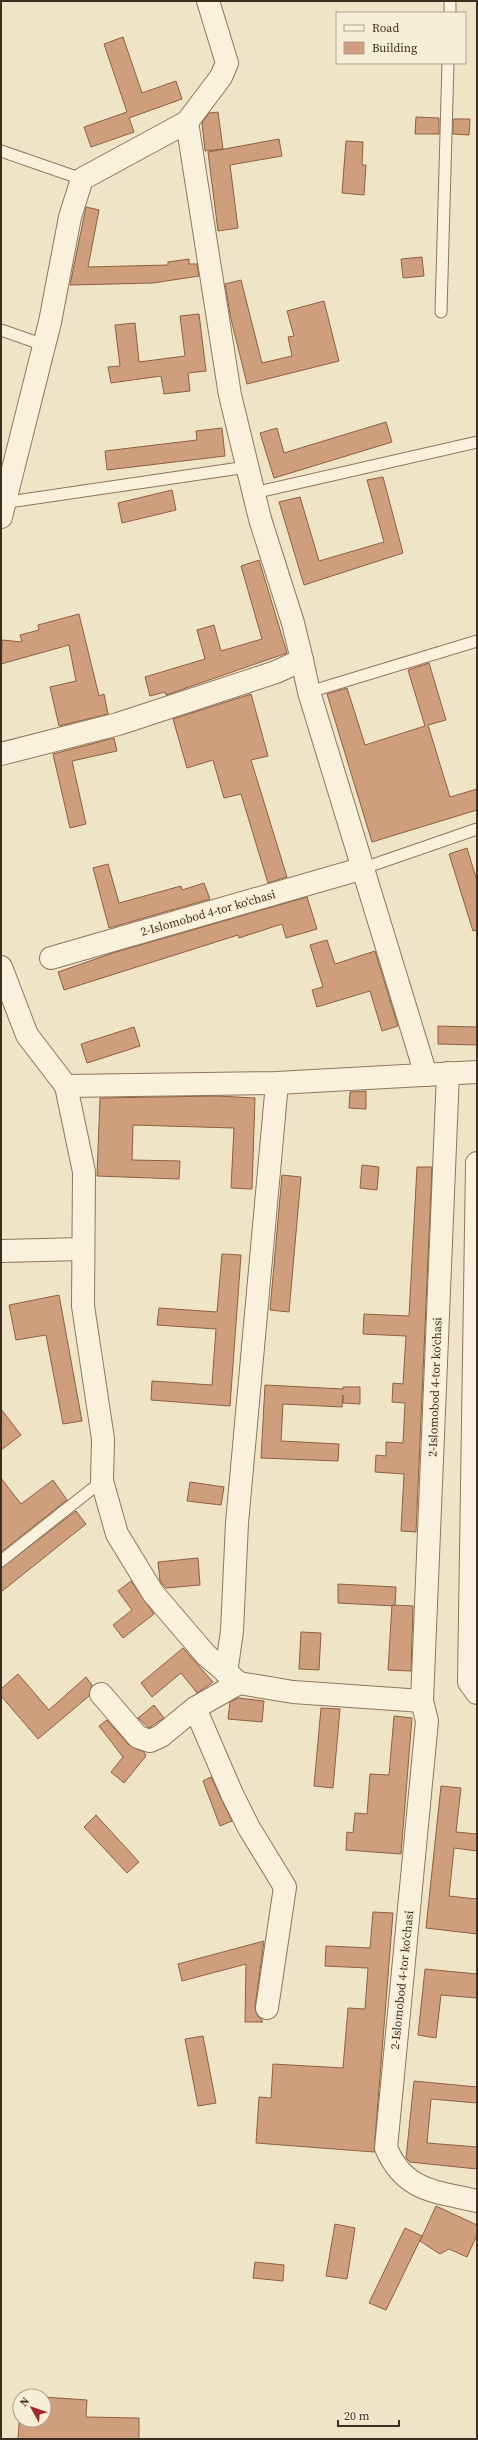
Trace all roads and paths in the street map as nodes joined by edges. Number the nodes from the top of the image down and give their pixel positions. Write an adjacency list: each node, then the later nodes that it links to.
1 (208, 1): 5 (street)
2 (450, 1): 3 (lane)
3 (450, 12)
4 (448, 64): 8 (lane)
5 (187, 122): 7 (street); 12 (street, 2-Islomobod 4-tor koʻchasi)
6 (1, 151): 7 (lane)
7 (82, 179): 10 (street)
8 (441, 312)
9 (1, 330): 10 (lane)
10 (44, 345): 14 (street)
11 (477, 442): 13 (lane)
12 (247, 467): 13 (street, 2-Islomobod 4-tor koʻchasi); 14 (lane)
13 (254, 493): 16 (street, 2-Islomobod 4-tor koʻchasi)
14 (2, 507)
15 (477, 641): 17 (lane)
16 (302, 660): 17 (street, 2-Islomobod 4-tor koʻchasi); 18 (street)
17 (309, 692): 20 (street, 2-Islomobod 4-tor koʻchasi)
18 (1, 754)
19 (477, 829): 20 (lane)
20 (364, 868): 21 (street, 2-Islomobod 4-tor koʻchasi); 24 (street, 2-Islomobod 4-tor koʻchasi)
21 (51, 958)
22 (1, 967): 26 (street)
23 (477, 1072): 24 (street)
24 (437, 1074): 25 (street); 35 (street, 2-Islomobod 4-tor koʻchasi)
25 (277, 1083): 26 (street); 32 (street)
26 (66, 1086): 28 (street)
27 (477, 1163): 33 (street)
28 (83, 1249): 29 (street); 30 (street)
29 (1, 1251)
30 (102, 1481): 31 (lane); 32 (street)
31 (1, 1561)
32 (239, 1681): 35 (street); 36 (street)
33 (477, 1693)
34 (101, 1694): 36 (street)
35 (422, 1701): 38 (street, 2-Islomobod 4-tor koʻchasi)
36 (195, 1708): 37 (street)
37 (267, 2008)
38 (477, 2201)

